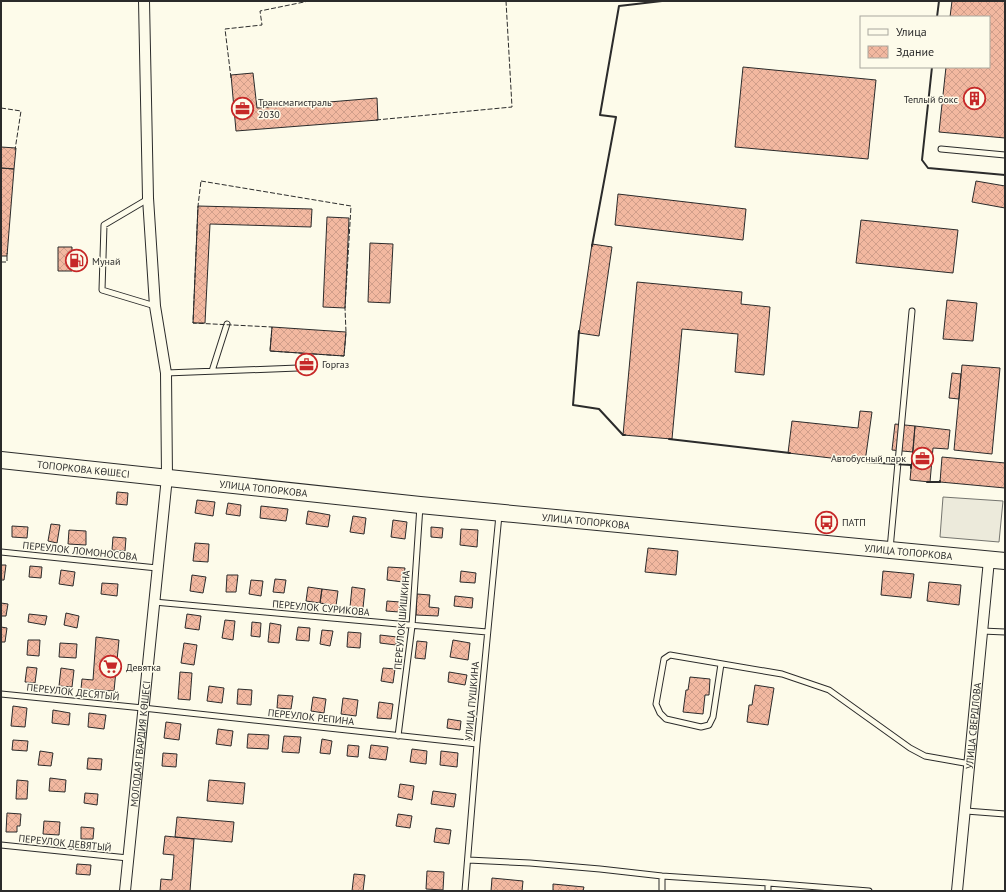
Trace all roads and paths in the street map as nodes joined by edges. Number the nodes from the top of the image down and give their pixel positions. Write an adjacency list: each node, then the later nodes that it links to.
1 (144, 1): 4 (street, МОЛОДАЯ ГВАРДИЯ КӨШЕСІ)
2 (941, 149): 3 (lane)
3 (1005, 155)
4 (148, 198): 5 (street, МОЛОДАЯ ГВАРДИЯ КӨШЕСІ); 5 (lane)
5 (155, 306): 10 (street, МОЛОДАЯ ГВАРДИЯ КӨШЕСІ)
6 (912, 311): 15 (lane)
7 (227, 324): 9 (lane)
8 (298, 368): 9 (lane)
9 (212, 371): 10 (lane)
10 (166, 373): 12 (street, МОЛОДАЯ ГВАРДИЯ КӨШЕСІ)
11 (1, 460): 12 (highway, ТОПОРКОВА КӨШЕСІ)
12 (167, 477): 13 (highway, УЛИЦА ТОПОРКОВА); 18 (street, МОЛОДАЯ ГВАРДИЯ КӨШЕСІ)
13 (420, 505): 14 (highway, УЛИЦА ТОПОРКОВА); 20 (lane, ПЕРЕУЛОК ШИШКИНА)
14 (500, 512): 15 (highway, УЛИЦА ТОПОРКОВА); 22 (lane, УЛИЦА ПУШКИНА)
15 (890, 550): 17 (highway, УЛИЦА ТОПОРКОВА)
16 (1, 552): 18 (lane, ПЕРЕУЛОК ЛОМОНОСОВА)
17 (997, 560): 21 (street, УЛИЦА СВЕРДЛОВА)
18 (158, 568): 19 (street, МОЛОДАЯ ГВАРДИЯ КӨШЕСІ)
19 (154, 602): 20 (lane, ПЕРЕУЛОК СУРИКОВА); 26 (street, МОЛОДАЯ ГВАРДИЯ КӨШЕСІ)
20 (412, 626): 22 (lane, ПЕРЕУЛОК СУРИКОВА); 27 (lane, ПЕРЕУЛОК ШИШКИНА)
21 (982, 631): 23 (lane); 29 (street, УЛИЦА СВЕРДЛОВА)
22 (487, 632): 28 (lane, УЛИЦА ПУШКИНА)
23 (1005, 632)
24 (721, 664): 24 (lane); 29 (lane)
25 (1, 694): 26 (lane, ПЕРЕУЛОК ДЕСЯТЫЙ)
26 (143, 708): 27 (lane, ПЕРЕУЛОК РЕПИНА); 33 (street, МОЛОДАЯ ГВАРДИЯ КӨШЕСІ)
27 (398, 736): 28 (lane, ПЕРЕУЛОК РЕПИНА)
28 (477, 744): 34 (lane, УЛИЦА ПУШКИНА)
29 (970, 764): 30 (street, УЛИЦА СВЕРДЛОВА)
30 (966, 811): 31 (lane); 42 (street, УЛИЦА СВЕРДЛОВА)
31 (1005, 814)
32 (1, 845): 33 (lane, ПЕРЕУЛОК ДЕВЯТЫЙ)
33 (128, 858): 37 (street, МОЛОДАЯ ГВАРДИЯ КӨШЕСІ)
34 (468, 860): 35 (lane); 38 (lane, УЛИЦА ПУШКИНА)
35 (662, 876): 36 (lane); 39 (lane)
36 (768, 883): 40 (lane); 41 (lane)
37 (125, 891)
38 (465, 891)
39 (662, 891)
40 (768, 891)
41 (869, 891)
42 (957, 891)

